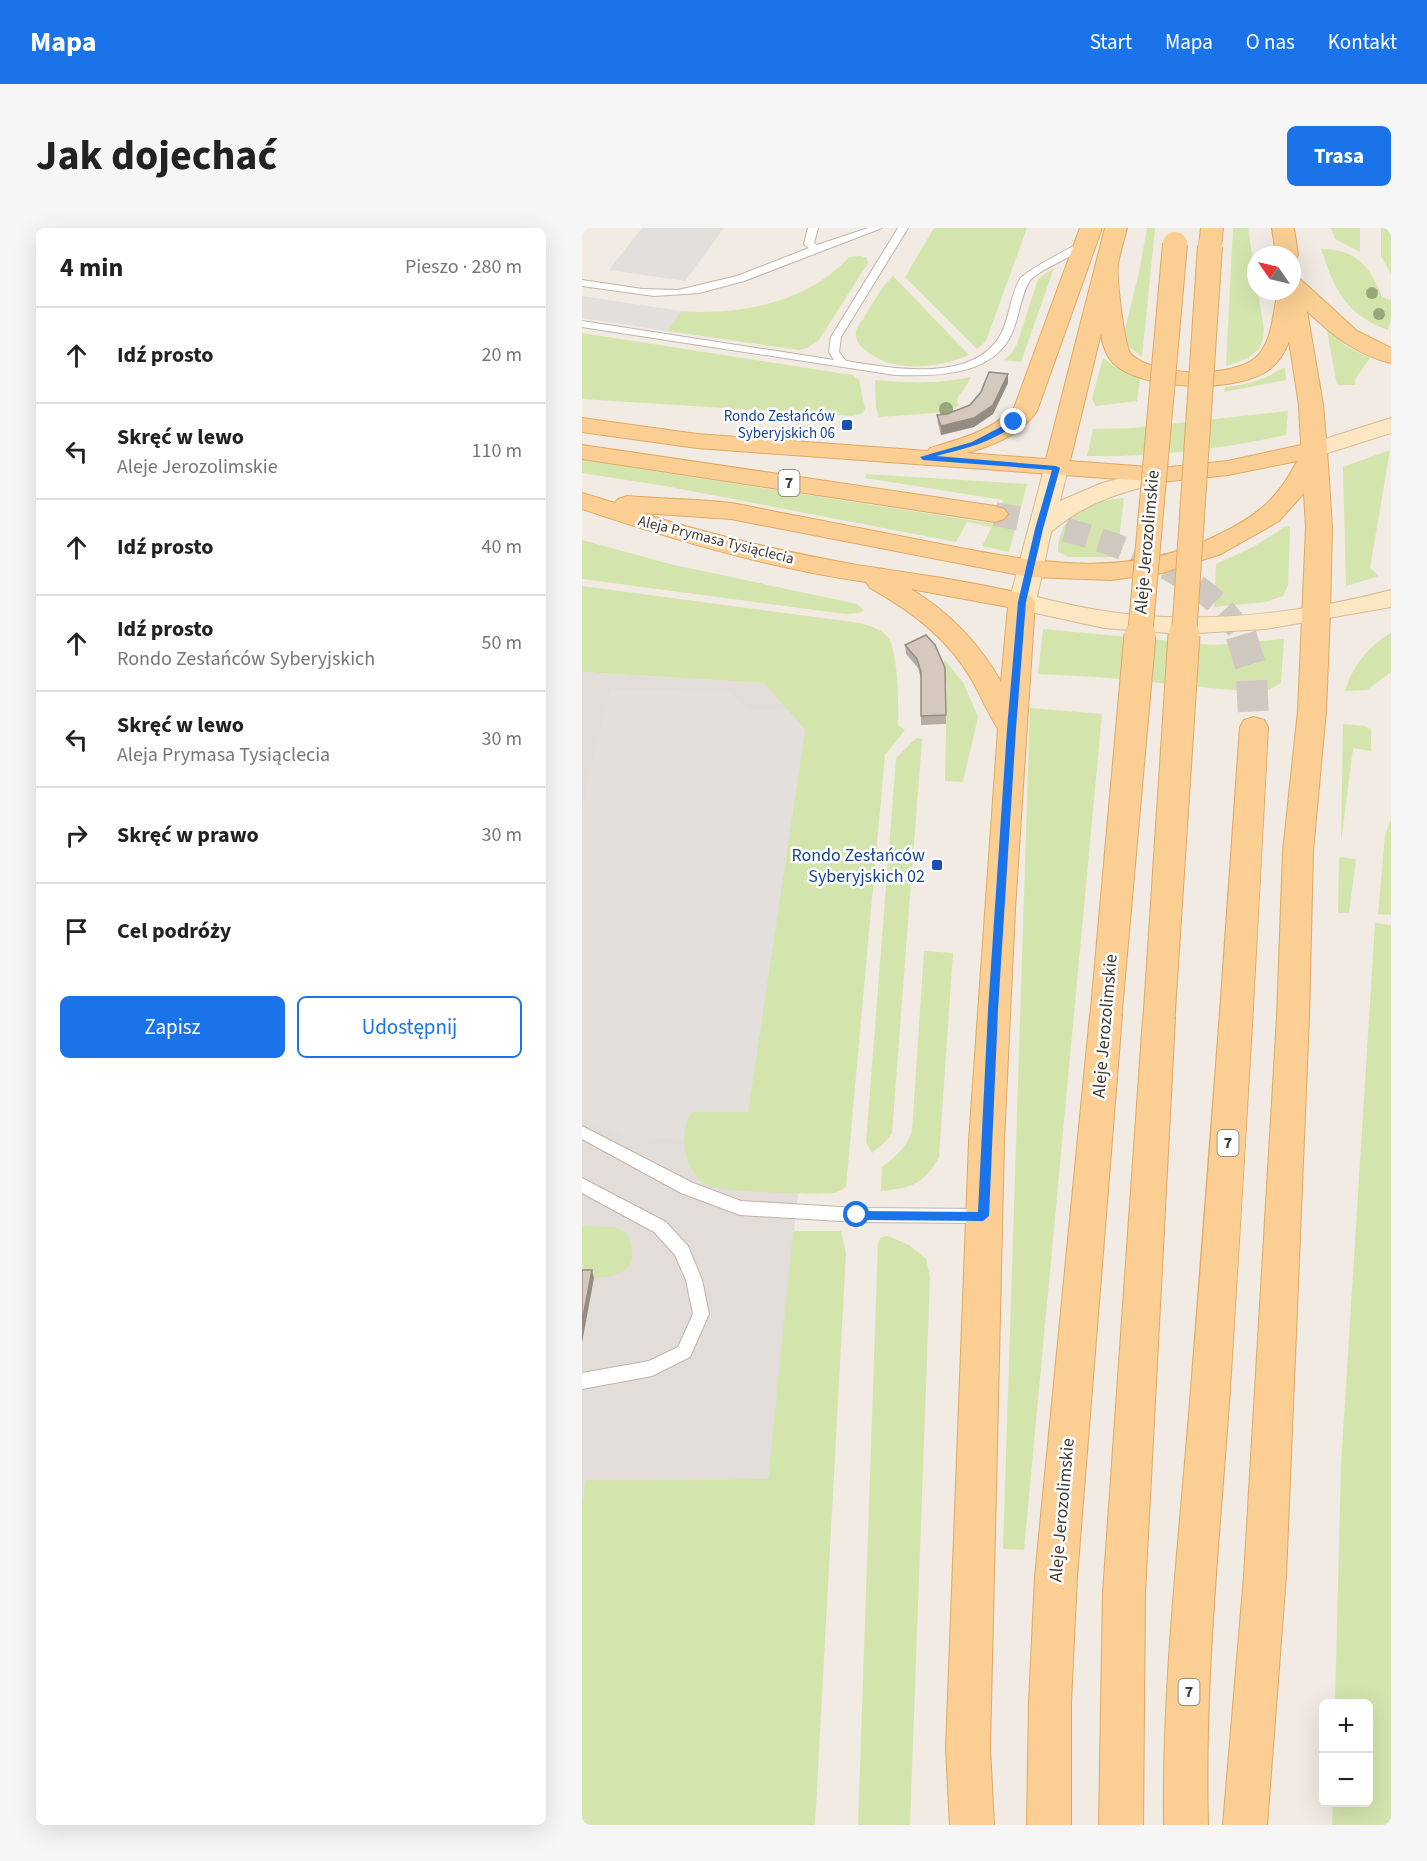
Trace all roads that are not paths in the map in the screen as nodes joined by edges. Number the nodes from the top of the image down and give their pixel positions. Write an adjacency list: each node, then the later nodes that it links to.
1 (813, 228): 12 (lane)
2 (855, 228): 10 (lane)
3 (877, 228): 10 (lane)
4 (903, 228): 20 (lane)
5 (1116, 228): 13 (main road)
6 (1283, 228): 11 (main road)
7 (1088, 235): 20 (lane); 25 (main road)
8 (1176, 236): 45 (main road, Aleje Jerozolimskie, bridge)
9 (1211, 237): 46 (main road, bridge)
10 (840, 239): 12 (lane)
11 (1286, 246)
12 (815, 248): 14 (lane)
13 (1107, 268): 16 (main road); 26 (main road)
14 (582, 283)
15 (1301, 297): 19 (main road)
16 (1288, 300)
17 (1293, 300): 23 (main road)
18 (582, 324): 20 (lane)
19 (1391, 356)
20 (843, 364)
21 (582, 425): 25 (main road)
22 (1391, 425): 23 (main road)
23 (1315, 450): 27 (main road); 31 (main road); 35 (main road)
24 (582, 452): 29 (main road, 7)
25 (923, 457): 26 (main road)
26 (1056, 468): 27 (main road); 30 (main road)
27 (1161, 475): 30 (main road)
28 (584, 502): 31 (main road); 32 (main road, Aleja Prymasa Tysiąclecia)
29 (995, 514)
30 (1039, 529): 31 (main road)
31 (1030, 569): 34 (main road)
32 (852, 572): 34 (main road); 37 (main road)
33 (1391, 598): 35 (main road)
34 (1022, 602): 35 (main road); 37 (main road)
35 (1317, 614): 48 (main road)
36 (1254, 727): 47 (main road, 7)
37 (1011, 729): 40 (main road)
38 (582, 1132): 40 (lane)
39 (582, 1185): 41 (lane)
40 (983, 1216): 42 (main road)
41 (582, 1381)
42 (968, 1748): 43 (lane); 44 (main road)
43 (958, 1825)
44 (972, 1825)
45 (1049, 1825)
46 (1121, 1825)
47 (1186, 1825)
48 (1245, 1825)

